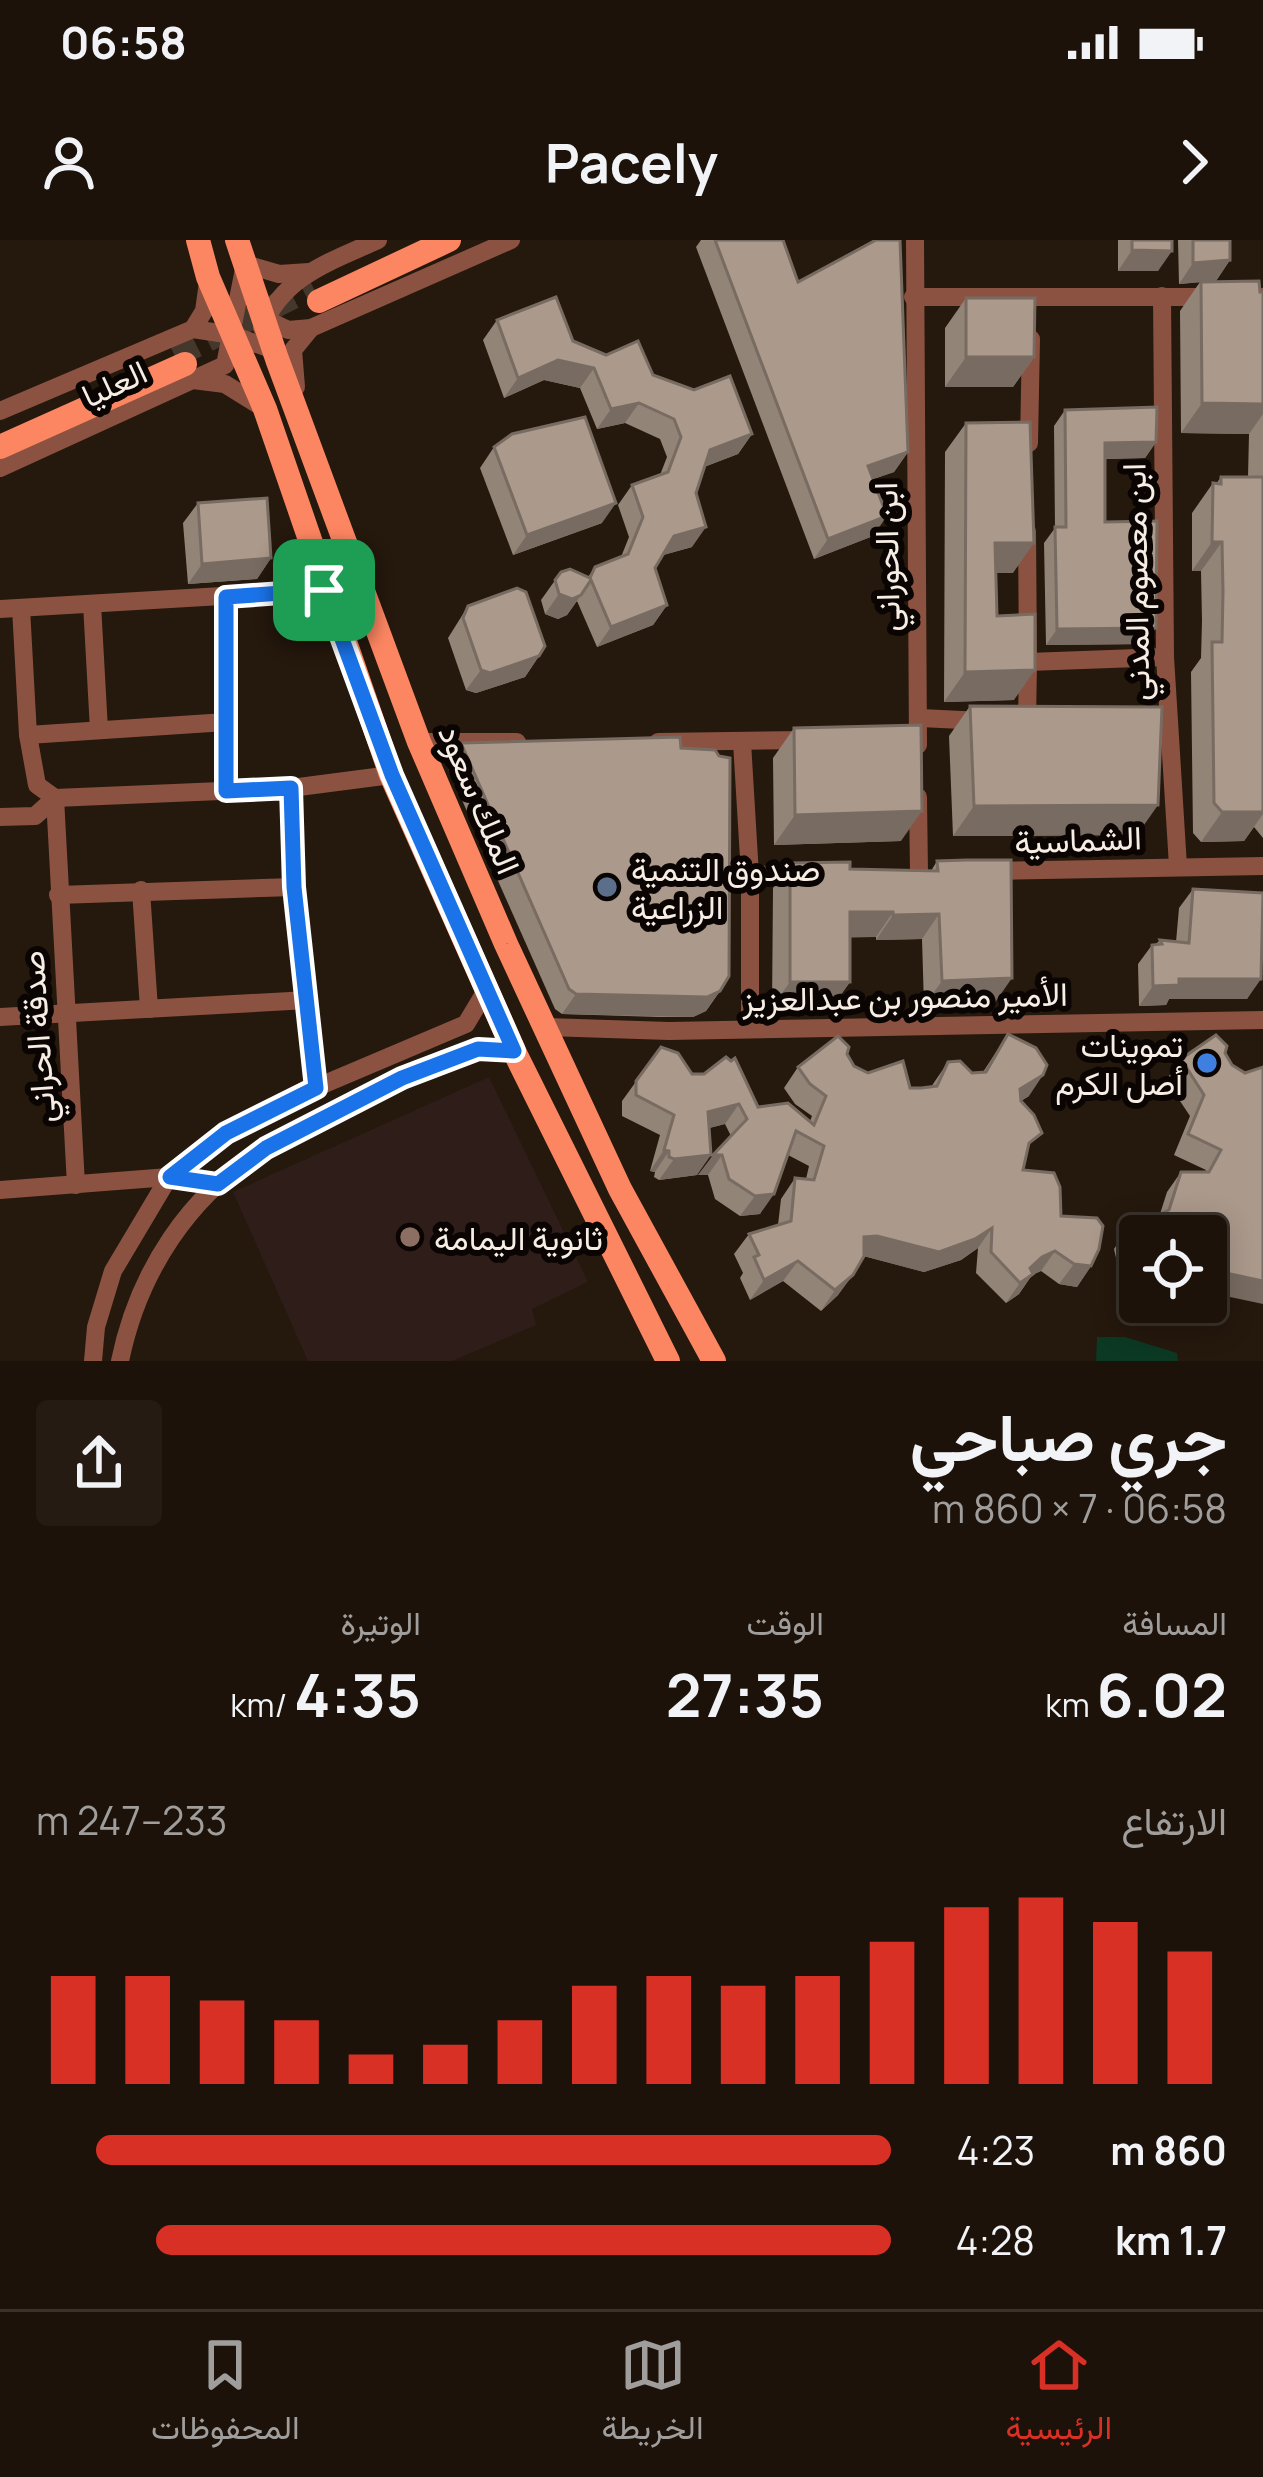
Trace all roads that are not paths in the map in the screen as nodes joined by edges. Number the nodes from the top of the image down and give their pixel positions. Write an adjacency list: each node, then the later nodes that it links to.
1 (198, 240): 8 (main road, الملك سعود)
2 (378, 240): 9 (street)
3 (415, 240): 9 (main road)
4 (449, 240): 9 (main road)
5 (511, 240): 15 (street)
6 (915, 240): 11 (street, ابن الحوراني)
7 (242, 252): 9 (street); 14 (street, العليا); 17 (main road, الملك سعود)
8 (211, 283): 14 (street); 16 (street); 17 (main road, الملك سعود)
9 (313, 286): 17 (street)
10 (1162, 296): 12 (street); 13 (street); 32 (street, ابن معصوم المدني)
11 (913, 297): 13 (street); 39 (street, ابن الحوراني)
12 (1263, 297)
13 (1031, 298): 25 (street)
14 (238, 304): 17 (street); 17 (street, العليا)
15 (311, 328): 17 (street); 21 (street)
16 (193, 329): 17 (street); 20 (street, العليا)
17 (257, 337): 18 (street, العليا); 19 (main road, الملك سعود); 21 (main road, الملك سعود)
18 (184, 366): 19 (street); 22 (main road); 23 (main road); 24 (street, العليا)
19 (265, 409): 27 (main road, الملك سعود)
20 (0, 411)
21 (304, 433): 44 (main road, الملك سعود)
22 (0, 434)
23 (0, 446)
24 (0, 468)
25 (1028, 474)
26 (1027, 518): 33 (street)
27 (324, 590): 28 (street); 49 (main road, الملك سعود)
28 (226, 597): 29 (street); 34 (street)
29 (92, 604): 30 (street); 40 (street)
30 (21, 608): 31 (street); 41 (street, صدقة الحراني)
31 (0, 609)
32 (1165, 657): 33 (street); 38 (street, ابن معصوم المدني)
33 (1028, 662): 35 (street)
34 (226, 722): 40 (street); 52 (street)
35 (1027, 723): 36 (street); 39 (street)
36 (1051, 723)
37 (1144, 724): 38 (street)
38 (1168, 724): 55 (street, ابن معصوم المدني)
39 (919, 728): 42 (street); 48 (street, ابن الحوراني)
40 (99, 730): 41 (street)
41 (28, 736): 53 (street, صدقة الحراني)
42 (896, 738)
43 (830, 740): 47 (street)
44 (419, 742): 45 (street); 72 (main road, الملك سعود)
45 (534, 742)
46 (626, 742): 47 (street)
47 (742, 742): 61 (street)
48 (918, 760)
49 (392, 775): 51 (street); 66 (main road, الملك سعود)
50 (918, 783): 60 (street)
51 (291, 788): 52 (street); 63 (street)
52 (226, 791): 53 (street)
53 (55, 797): 54 (street); 65 (street, صدقة الحراني)
54 (0, 817)
55 (1178, 866): 56 (street, الشماسية); 58 (street, الشماسية)
56 (1263, 866)
57 (943, 872): 60 (street)
58 (966, 872)
59 (898, 873): 60 (street)
60 (919, 873)
61 (750, 874): 62 (street); 73 (street)
62 (813, 874)
63 (294, 887): 64 (street); 67 (street)
64 (141, 890): 65 (street); 68 (street)
65 (58, 895): 69 (street, صدقة الحراني)
66 (487, 989): 74 (street); 75 (main road, الملك سعود)
67 (308, 1000): 68 (street); 77 (street)
68 (149, 1009): 69 (street)
69 (66, 1016): 70 (street); 80 (street, صدقة الحراني)
70 (0, 1017)
71 (1263, 1020): 73 (street, الأمير منصور بن عبدالعزيز)
72 (548, 1028): 73 (street, الأمير منصور بن عبدالعزيز); 85 (main road, الملك سعود)
73 (750, 1028)
74 (414, 1046): 76 (street); 77 (street)
75 (514, 1051): 76 (street); 84 (main road, الملك سعود)
76 (402, 1078): 79 (street)
77 (316, 1088): 78 (street)
78 (170, 1177): 79 (street); 80 (street); 82 (street)
79 (218, 1184): 83 (street)
80 (76, 1185): 81 (street)
81 (0, 1190)
82 (93, 1361)
83 (120, 1361)
84 (668, 1361)
85 (713, 1361)

